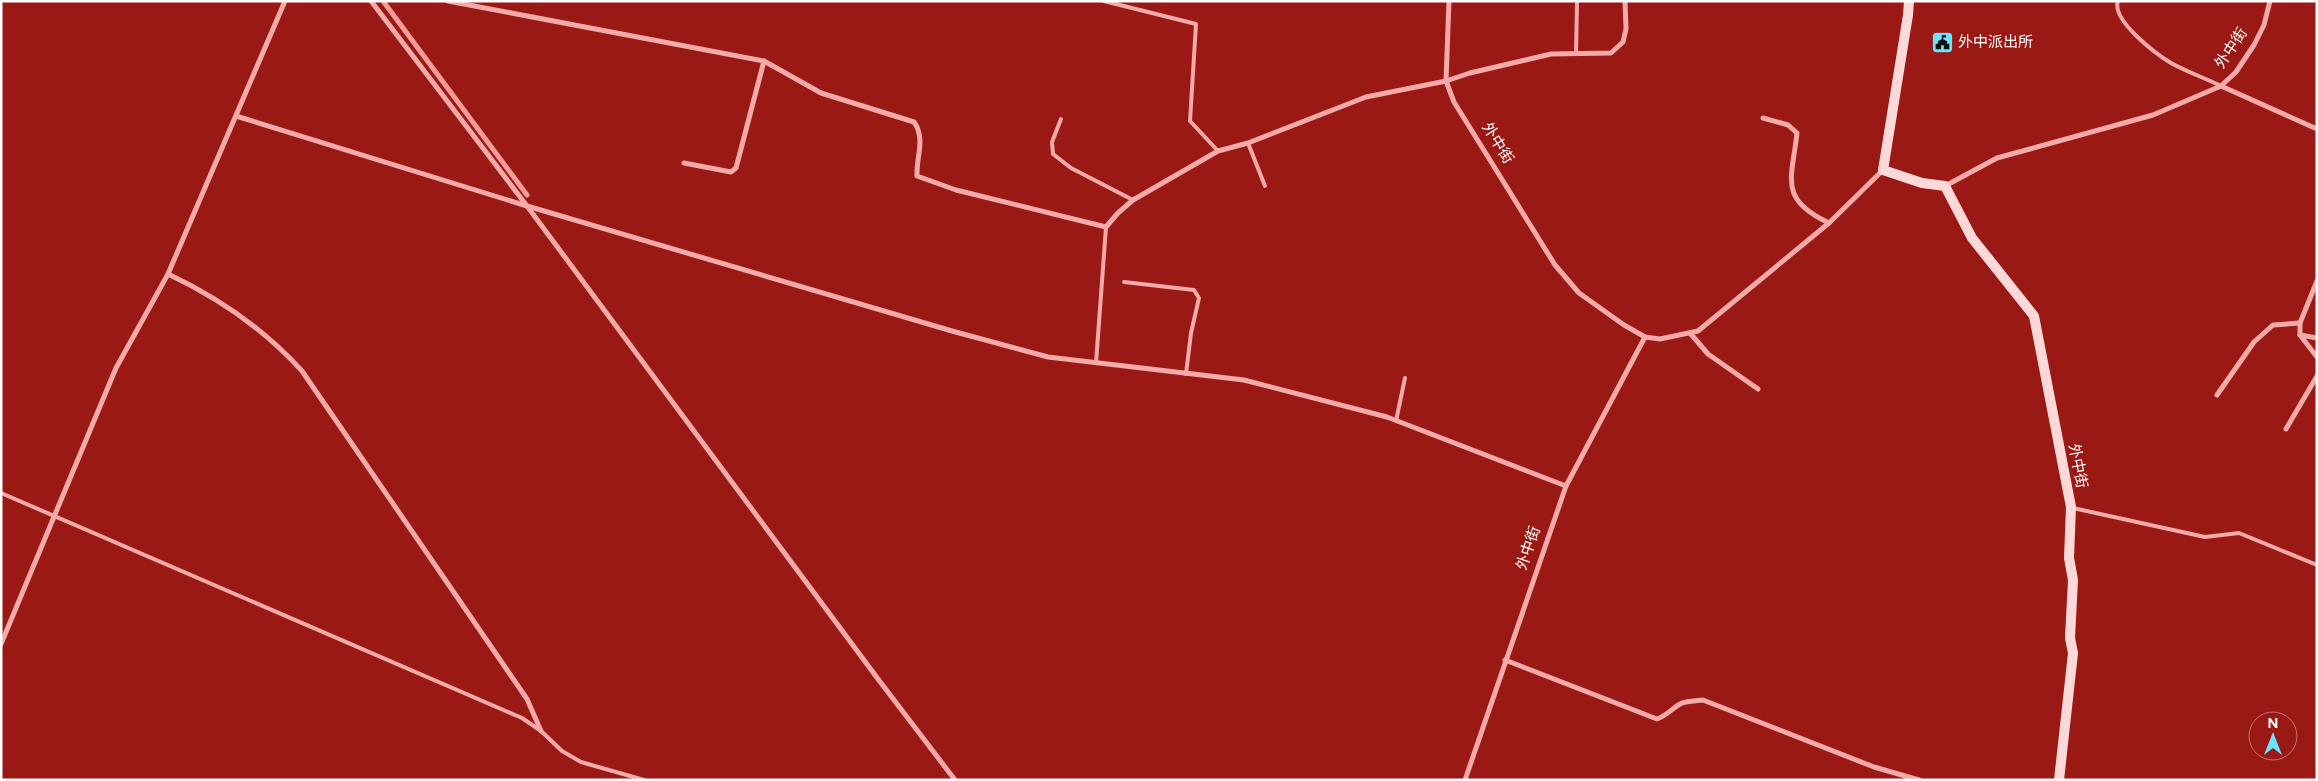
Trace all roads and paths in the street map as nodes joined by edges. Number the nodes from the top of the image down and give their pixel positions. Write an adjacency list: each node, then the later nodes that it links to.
1 (285, 1): 15 (street)
2 (371, 1): 26 (street)
3 (448, 1): 12 (street)
4 (1104, 1): 20 (lane)
5 (1449, 1): 13 (street, 外中街)
6 (1625, 1): 11 (street)
7 (1909, 1): 22 (street)
8 (2118, 1): 14 (lane)
9 (2270, 1): 14 (street, 外中街)
10 (1577, 3): 11 (lane)
11 (1576, 54): 13 (street)
12 (764, 61): 21 (street); 28 (street)
13 (1446, 81): 19 (street); 35 (street, 外中街)
14 (2221, 86): 18 (street); 24 (street, 外中街)
15 (236, 116): 26 (street); 29 (street)
16 (1763, 118): 27 (street)
17 (1061, 119): 25 (lane)
18 (2317, 129)
19 (1248, 143): 20 (street); 23 (lane)
20 (1218, 152): 25 (street)
21 (684, 162)
22 (1883, 170): 24 (street); 27 (street, 外中街)
23 (1265, 186)
24 (1945, 186): 48 (street, 外中街)
25 (1133, 200): 28 (street)
26 (527, 206): 38 (street); 55 (street)
27 (1829, 223): 33 (street, 外中街)
28 (1106, 228): 38 (lane)
29 (168, 274): 49 (street); 53 (street)
30 (2317, 281): 32 (street)
31 (1124, 282): 39 (lane)
32 (2300, 323): 34 (street); 43 (street)
33 (1690, 333): 35 (street, 外中街); 42 (street)
34 (2300, 335): 36 (street); 37 (street)
35 (1645, 337): 46 (street, 外中街)
36 (2317, 338)
37 (2317, 357)
38 (1096, 363): 39 (street)
39 (1186, 374): 44 (street)
40 (2317, 376): 45 (street)
41 (1405, 378): 44 (lane)
42 (1758, 389)
43 (2217, 395)
44 (1396, 421): 46 (street)
45 (2286, 429)
46 (1566, 486): 52 (street, 外中街)
47 (1, 493): 49 (lane)
48 (2071, 507): 50 (lane); 58 (street, 外中街)
49 (56, 516): 51 (street); 53 (lane)
50 (2317, 565)
51 (1, 644)
52 (1505, 660): 56 (street, 外中街); 57 (street)
53 (541, 731): 54 (lane)
54 (644, 780)
55 (955, 780)
56 (1465, 780)
57 (1919, 780)
58 (2059, 780)

